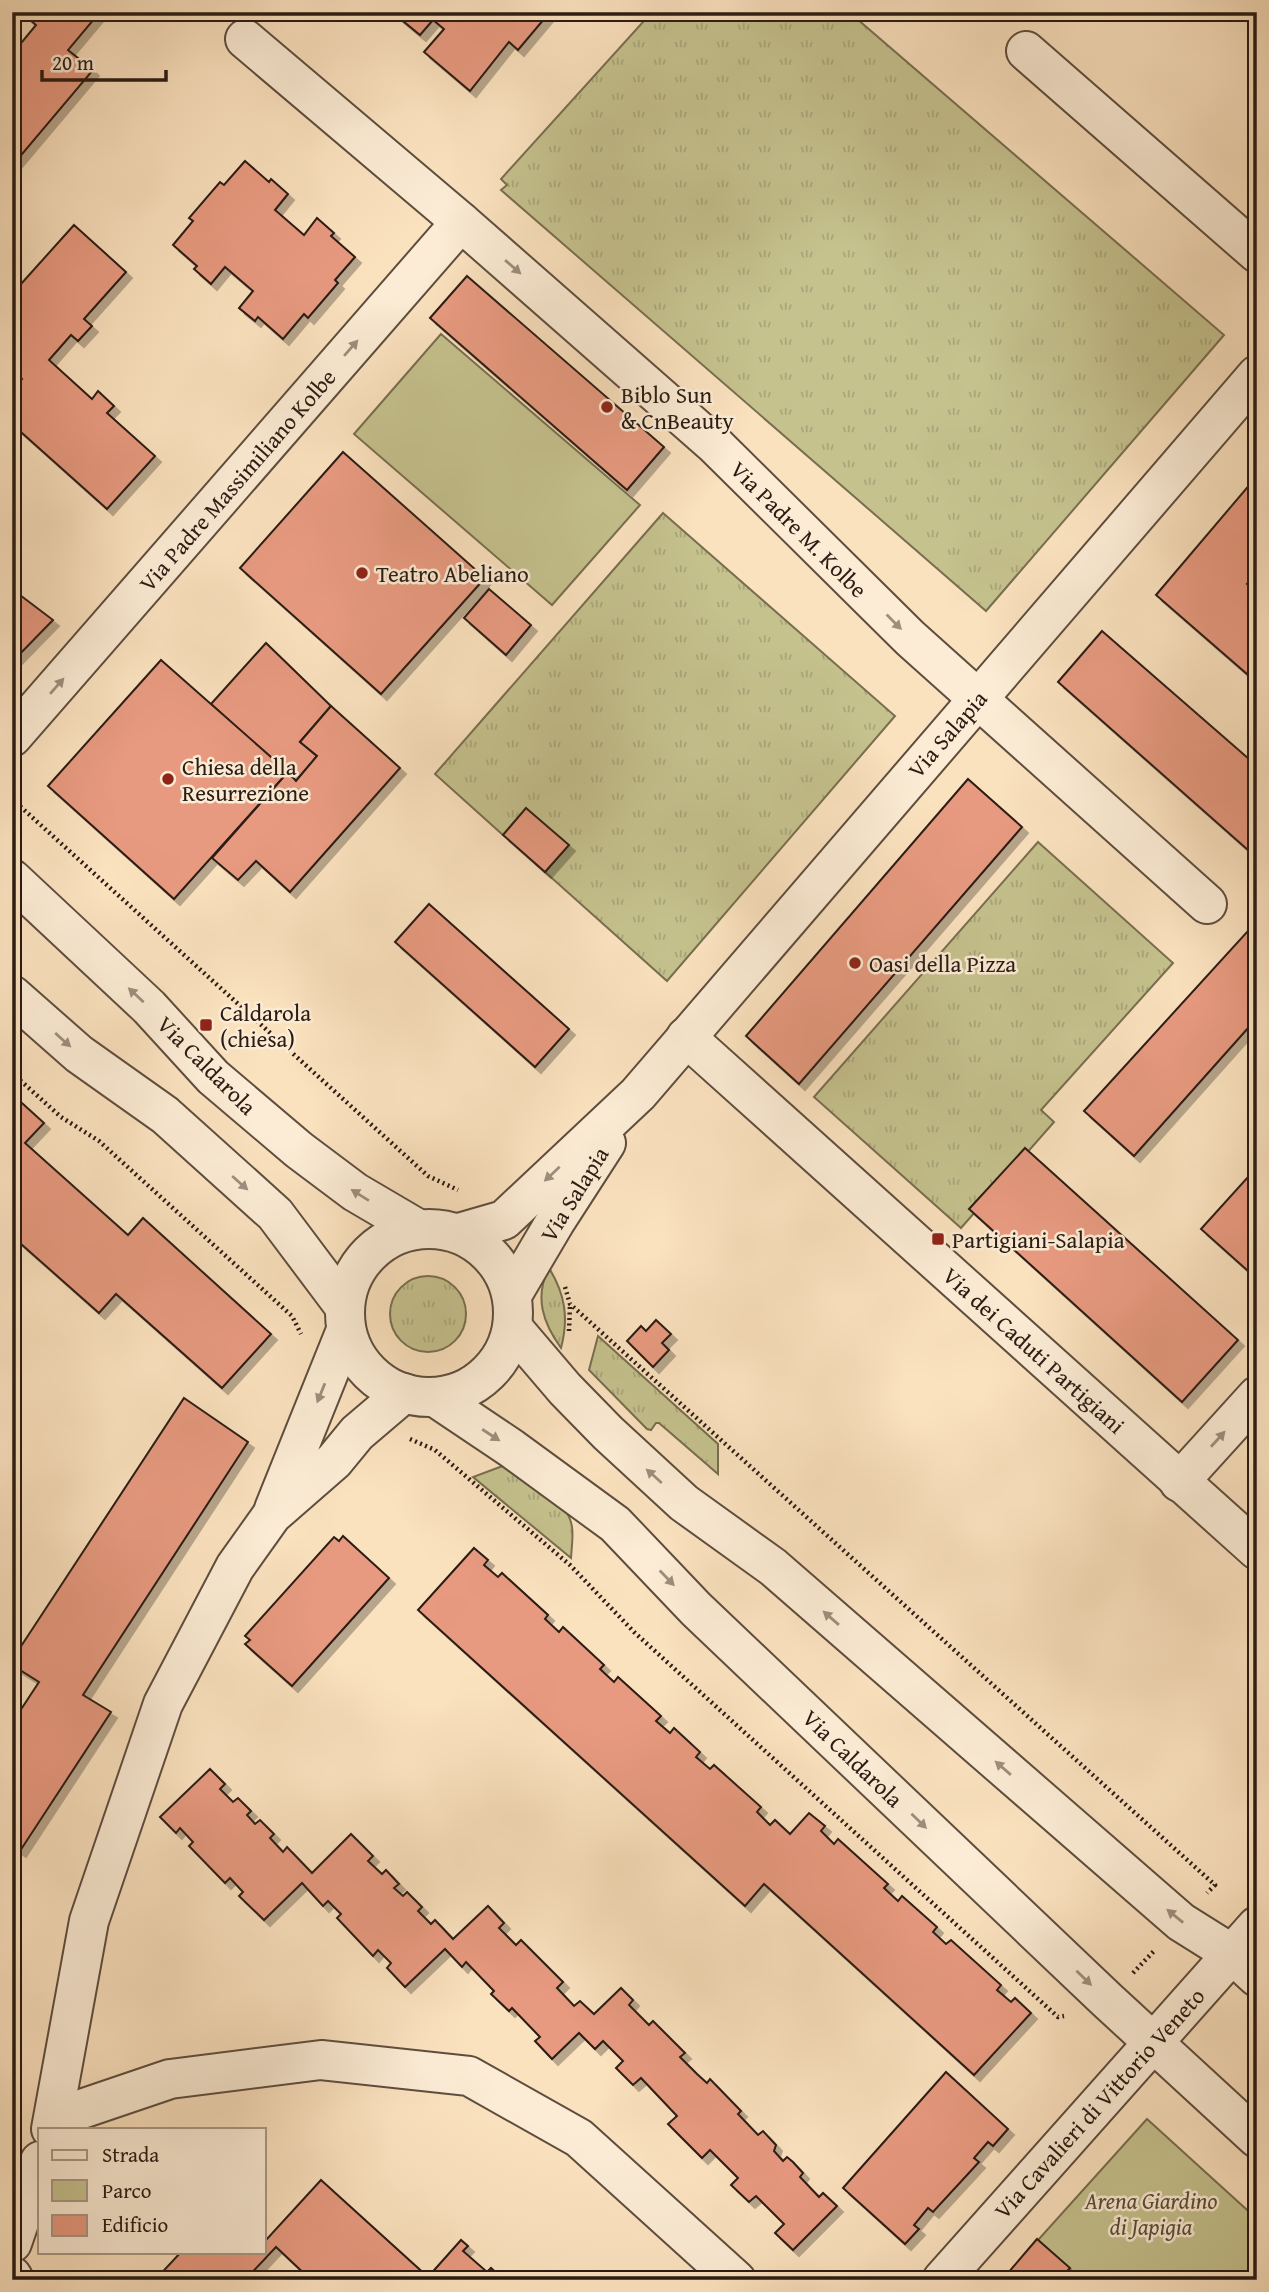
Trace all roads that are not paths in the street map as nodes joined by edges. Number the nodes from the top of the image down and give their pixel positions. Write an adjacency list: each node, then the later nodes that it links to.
1 (246, 39): 3 (street, Via Padre M. Kolbe)
2 (1026, 51): 4 (street)
3 (461, 222): 6 (street, Via Padre M. Kolbe, one-way to 6); 7 (street, Via Padre Massimiliano Kolbe, one-way to 3)
4 (1257, 253)
5 (1257, 375): 6 (street, Via Salapia)
6 (978, 698): 9 (street, Via Padre M. Kolbe); 11 (street, Via Salapia)
7 (12, 737)
8 (12, 879): 13 (street, Via Caldarola, one-way to 8)
9 (1207, 904)
10 (12, 995): 16 (street, one-way to 16)
11 (686, 1037): 12 (street, Via Salapia); 19 (street, Via dei Caduti Partigiani)
12 (638, 1094): 14 (street, Via Salapia, one-way to 14); 15 (street, Via Salapia)
13 (418, 1229): 14 (street); 16 (street)
14 (459, 1233): 15 (street)
15 (513, 1312): 17 (street); 23 (street, one-way to 15)
16 (345, 1318): 17 (street); 20 (street, one-way to 20)
17 (419, 1395): 20 (street); 24 (street, Via Caldarola, one-way to 24)
18 (1257, 1396): 19 (street, one-way to 18)
19 (1179, 1482): 21 (street, Via dei Caduti Partigiani)
20 (272, 1514): 25 (street)
21 (1257, 1550)
22 (1257, 1926): 23 (street, Via Cavalieri di Vittorio Veneto)
23 (1244, 1966): 24 (street, Via Cavalieri di Vittorio Veneto)
24 (1152, 2042): 26 (street, Via Caldarola); 30 (street, Via Cavalieri di Vittorio Veneto)
25 (53, 2124): 29 (street)
26 (1257, 2138)
27 (38, 2167): 28 (street)
28 (12, 2243)
29 (736, 2280)
30 (942, 2280)

